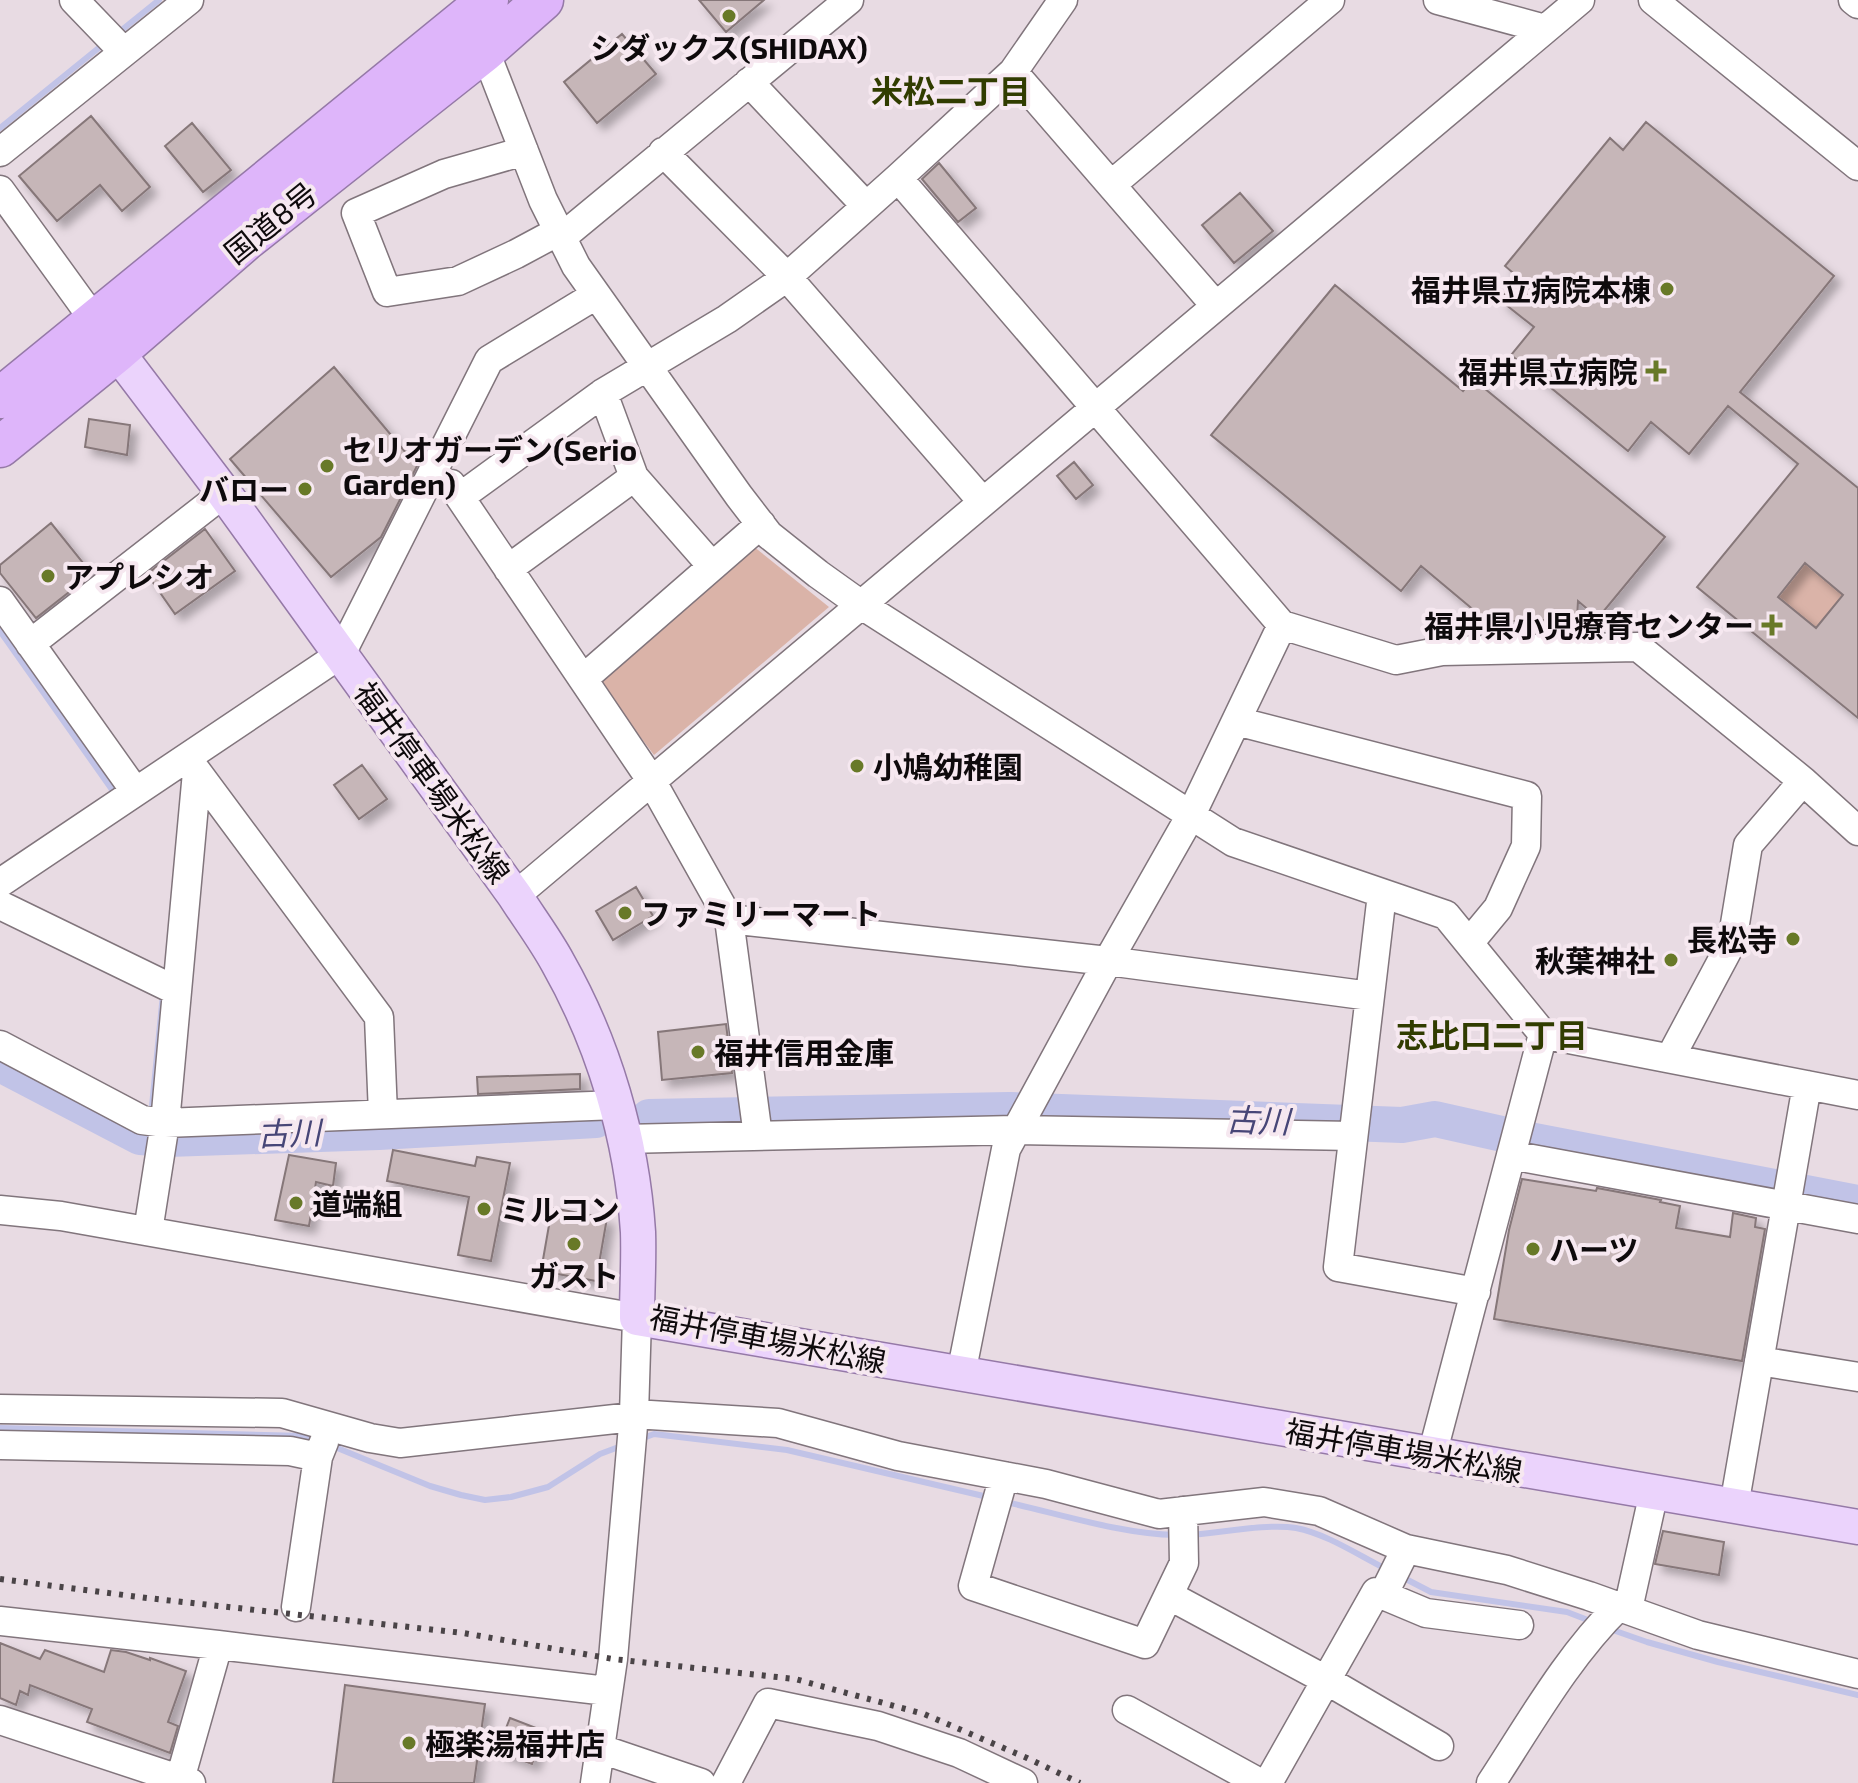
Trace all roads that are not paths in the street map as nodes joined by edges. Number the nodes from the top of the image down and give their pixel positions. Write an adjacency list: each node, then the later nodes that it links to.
1 (74, 0): 16 (street)
2 (189, 0): 16 (street)
3 (488, 0): 31 (highway, 国道8号)
4 (543, 0): 15 (highway, 国道8号)
5 (849, 0): 18 (street)
6 (1063, 0): 17 (street)
7 (1330, 0): 24 (street)
8 (1438, 0): 13 (street)
9 (1580, 0): 14 (street)
10 (1653, 0): 22 (street)
11 (1853, 0): 12 (street)
12 (1858, 4)
13 (1488, 7): 14 (street)
14 (1545, 29): 30 (street)
15 (485, 51): 19 (street); 32 (highway, 国道8号)
16 (124, 52): 20 (street)
17 (1013, 72): 23 (street); 24 (street)
18 (749, 82): 21 (street); 26 (street)
19 (524, 151): 27 (street); 27 (street)
20 (0, 152)
21 (663, 152): 27 (street); 28 (street)
22 (1858, 166)
23 (898, 178): 26 (street); 36 (street)
24 (1111, 185): 30 (street)
25 (0, 190): 31 (street)
26 (866, 206): 28 (street)
27 (559, 235): 29 (street)
28 (787, 277): 33 (street); 42 (street)
29 (596, 295): 33 (street); 38 (street)
30 (1215, 305): 36 (street)
31 (95, 319): 32 (street); 35 (highway, 国道8号)
32 (117, 352): 37 (highway, 国道8号); 40 (main road, 福井停車場米松線)
33 (648, 367): 34 (street); 43 (street)
34 (603, 393): 39 (street); 41 (street)
35 (0, 398)
36 (1093, 408): 42 (street); 48 (street)
37 (0, 447)
38 (437, 463): 41 (street); 50 (street)
39 (634, 477): 44 (street); 45 (street)
40 (224, 493): 49 (street); 50 (main road, 福井停車場米松線)
41 (460, 497): 45 (street)
42 (982, 501): 47 (street)
43 (761, 524): 44 (street); 47 (street)
44 (712, 566): 51 (street)
45 (508, 569): 51 (street)
46 (0, 601): 49 (street)
47 (860, 604): 54 (street); 57 (street)
48 (1282, 625): 52 (street); 55 (street)
49 (30, 644): 56 (street)
50 (341, 654): 53 (street); 61 (main road, 福井停車場米松線)
51 (583, 679): 54 (street)
52 (1236, 721): 57 (street); 64 (street)
53 (192, 764): 56 (street); 66 (street); 74 (street)
54 (651, 780): 61 (street); 63 (street)
55 (1803, 781): 58 (street); 70 (street)
56 (135, 791): 59 (street)
57 (1191, 815): 60 (street); 65 (street)
58 (1858, 831)
59 (0, 883)
60 (1382, 894): 64 (street); 67 (street)
61 (515, 896): 73 (main road, 福井停車場米松線)
62 (0, 905): 66 (street)
63 (729, 919): 65 (street); 77 (street)
64 (1469, 943): 68 (street)
65 (1108, 961): 67 (street); 76 (street)
66 (177, 991): 75 (street)
67 (1370, 996): 78 (street)
68 (1543, 1034): 70 (street); 80 (street)
69 (0, 1045): 75 (street)
70 (1670, 1058): 71 (street)
71 (1807, 1085): 72 (street); 81 (street)
72 (1858, 1095)
73 (617, 1105): 74 (street); 79 (main road, 福井停車場米松線)
74 (383, 1114): 75 (street)
75 (165, 1123): 84 (street)
76 (1015, 1130): 77 (street); 78 (street); 88 (street)
77 (758, 1136): 79 (street)
78 (1353, 1136): 85 (street)
79 (624, 1139): 86 (main road, 福井停車場米松線)
80 (1511, 1155): 81 (street); 85 (street)
81 (1786, 1205): 83 (street); 87 (street)
82 (0, 1210): 84 (street)
83 (1858, 1219)
84 (148, 1231): 86 (street)
85 (1476, 1292): 94 (street)
86 (637, 1318): 88 (main road, 福井停車場米松線); 91 (street)
87 (1759, 1361): 89 (street); 98 (street)
88 (961, 1374): 94 (main road, 福井停車場米松線)
89 (1858, 1377)
90 (0, 1409): 92 (street)
91 (634, 1415): 92 (street); 96 (street); 111 (street)
92 (330, 1427): 95 (street)
93 (0, 1445): 95 (street)
94 (1432, 1455): 97 (main road, 福井停車場米松線)
95 (318, 1457): 104 (street)
96 (1004, 1476): 99 (street); 103 (street)
97 (1654, 1492): 98 (main road, 福井停車場米松線); 105 (street)
98 (1734, 1506): 100 (main road, 福井停車場米松線)
99 (1183, 1511): 101 (street); 103 (street)
100 (1858, 1527)
101 (1406, 1549): 102 (street); 105 (street)
102 (1383, 1595): 107 (street); 110 (street)
103 (1170, 1596): 110 (street)
104 (296, 1607)
105 (1624, 1608): 109 (street); 123 (street)
106 (0, 1621): 108 (street)
107 (1519, 1625)
108 (218, 1645): 111 (street); 116 (street)
109 (1858, 1674)
110 (1326, 1680): 114 (street); 122 (street)
111 (607, 1691): 115 (street)
112 (1127, 1710): 121 (street)
113 (0, 1720): 116 (street)
114 (1439, 1746)
115 (601, 1749): 117 (street); 118 (street)
116 (183, 1782)
117 (595, 1783)
118 (701, 1783)
119 (726, 1783): 120 (street)
120 (1023, 1783)
121 (1260, 1783)
122 (1268, 1783)
123 (1491, 1783)

